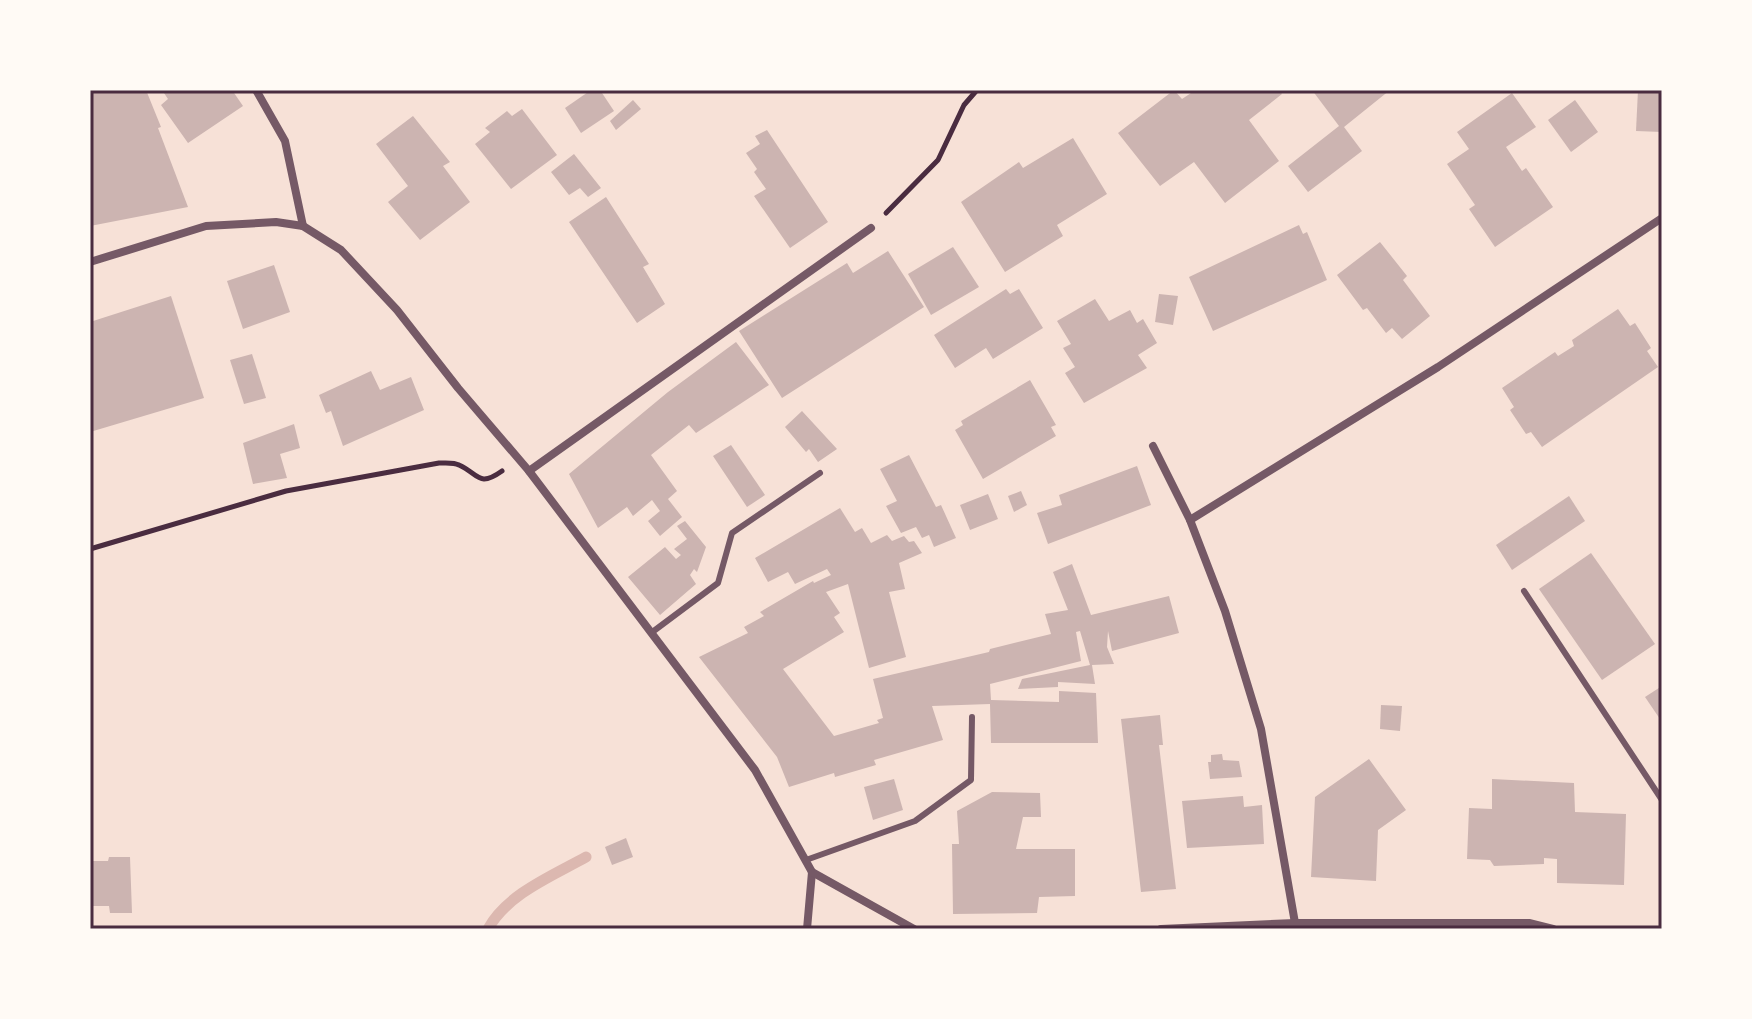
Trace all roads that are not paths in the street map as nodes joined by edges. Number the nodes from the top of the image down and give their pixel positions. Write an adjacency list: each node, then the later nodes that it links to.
1 (256, 90): 3 (street)
2 (1662, 218): 9 (street)
3 (303, 226): 5 (street); 7 (street)
4 (871, 228): 7 (street)
5 (90, 262)
6 (1153, 446): 9 (street)
7 (529, 471): 11 (street)
8 (820, 473): 11 (lane)
9 (1190, 520): 16 (street)
10 (1524, 591): 13 (lane)
11 (651, 633): 14 (street)
12 (972, 717): 14 (lane)
13 (1662, 800)
14 (806, 860): 15 (street)
15 (812, 872): 17 (street); 18 (street)
16 (1295, 923): 19 (street); 20 (street)
17 (807, 929)
18 (914, 929)
19 (1161, 929)
20 (1551, 929)

